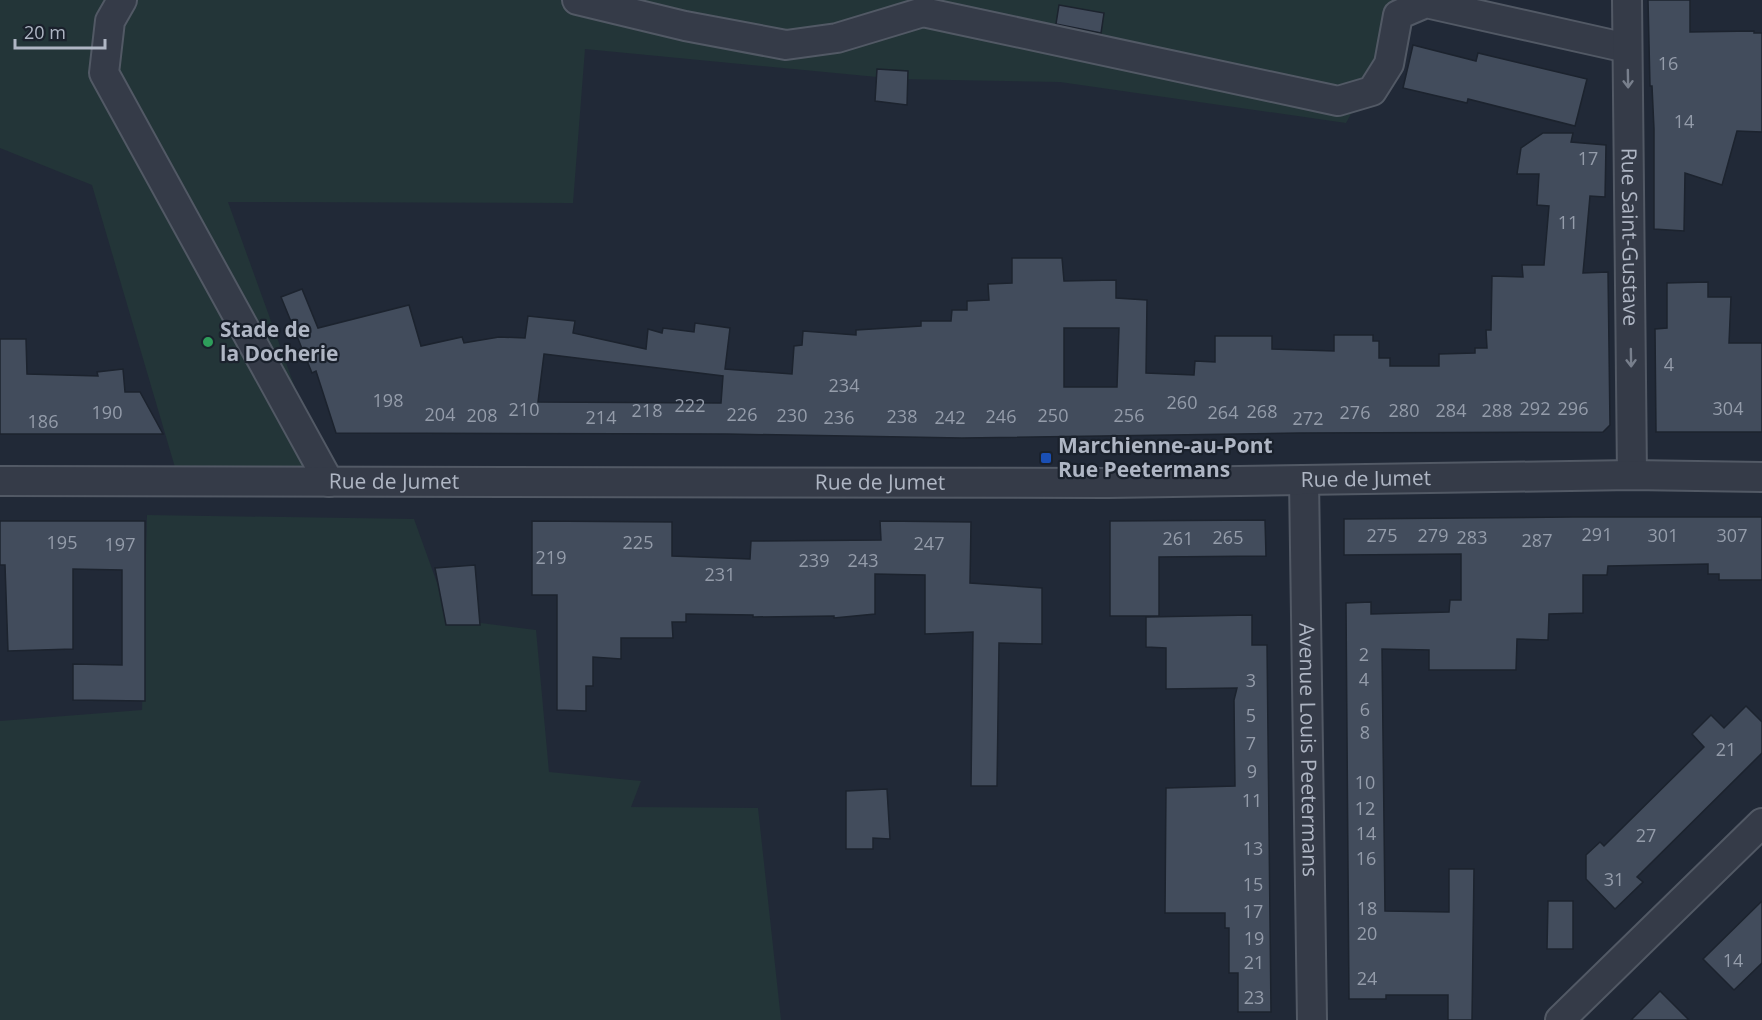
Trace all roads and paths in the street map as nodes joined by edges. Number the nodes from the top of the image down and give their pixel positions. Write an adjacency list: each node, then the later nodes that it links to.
1 (122, 0): 9 (street)
2 (577, 0): 4 (street)
3 (1627, 0): 4 (street, Rue Saint-Gustave)
4 (1627, 48): 5 (street, Rue Saint-Gustave, one-way to 5)
5 (1632, 475): 6 (street, Rue de Jumet); 7 (street, Rue de Jumet)
6 (1762, 477)
7 (1304, 480): 9 (street, Rue de Jumet); 11 (street, Avenue Louis Peetermans)
8 (0, 481): 9 (street, Rue de Jumet)
9 (329, 482)
10 (1762, 822): 12 (street)
11 (1312, 1020)
12 (1560, 1020)

